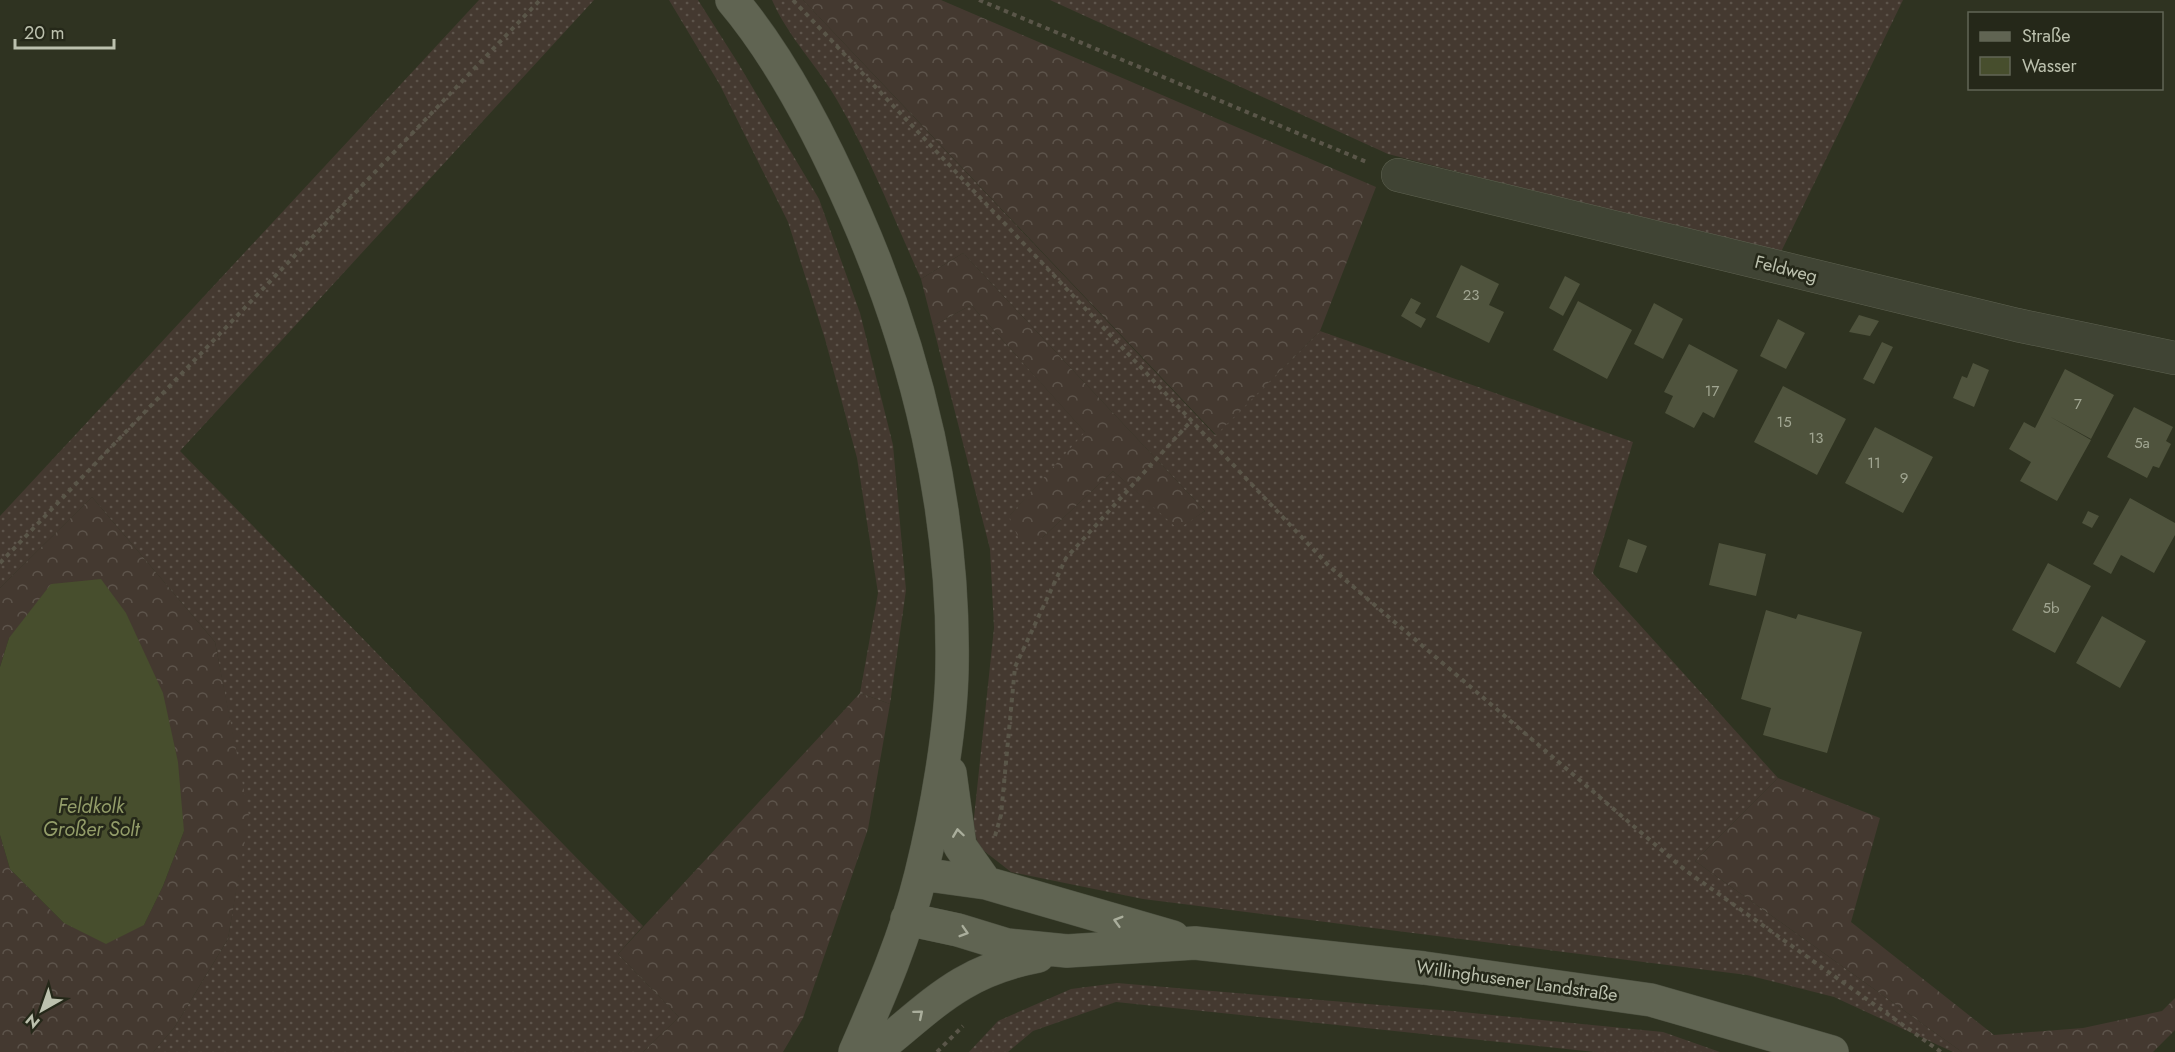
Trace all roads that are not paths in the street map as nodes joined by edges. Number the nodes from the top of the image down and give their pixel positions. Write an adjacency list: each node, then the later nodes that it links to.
1 (732, 0): 4 (main road)
2 (1398, 175): 3 (street, Feldweg)
3 (2175, 358)
4 (945, 741): 5 (main road, one-way to 4); 6 (main road)
5 (986, 883): 6 (main road, Willinghusener Landstraße); 7 (main road, Willinghusener Landstraße, one-way to 5)
6 (914, 897): 8 (main road, Willinghusener Landstraße, one-way to 8); 9 (main road)
7 (1194, 943): 8 (main road, Willinghusener Landstraße); 11 (main road, Willinghusener Landstraße)
8 (1067, 951): 10 (main road, one-way to 8)
9 (855, 1052)
10 (874, 1052)
11 (1832, 1052)

